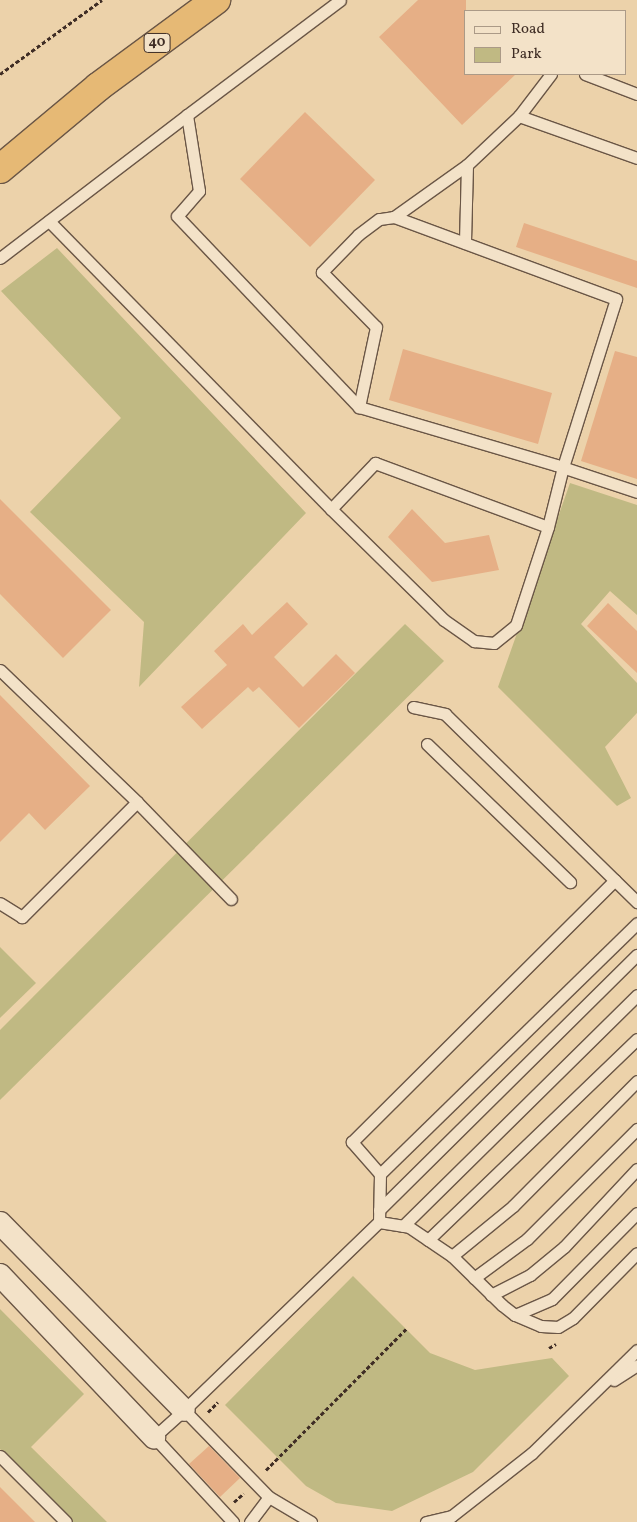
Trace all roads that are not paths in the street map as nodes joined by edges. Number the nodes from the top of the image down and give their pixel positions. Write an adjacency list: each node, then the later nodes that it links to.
1 (216, 0): 5 (highway, 40)
2 (340, 0): 7 (lane)
3 (550, 75): 8 (lane)
4 (589, 75): 6 (lane)
5 (98, 86): 9 (highway, 40); 12 (highway, 40)
6 (637, 94)
7 (187, 115): 14 (lane); 17 (lane)
8 (519, 116): 10 (lane); 11 (lane)
9 (0, 148)
10 (637, 158)
11 (467, 165): 13 (lane); 15 (lane)
12 (0, 169)
13 (394, 217): 15 (lane); 17 (lane)
14 (49, 220): 16 (lane); 20 (lane)
15 (465, 243): 18 (lane)
16 (0, 258)
17 (359, 407): 18 (lane)
18 (563, 467): 19 (lane); 21 (lane)
19 (637, 492)
20 (331, 509): 21 (lane); 21 (lane)
21 (548, 527)
22 (0, 670): 25 (lane)
23 (413, 707): 26 (lane)
24 (426, 744): 27 (lane)
25 (137, 802): 28 (lane); 30 (lane)
26 (615, 880): 29 (lane); 38 (lane)
27 (570, 882)
28 (231, 899)
29 (637, 902)
30 (0, 903)
31 (637, 923): 38 (lane)
32 (637, 955): 40 (lane)
33 (637, 995): 42 (lane)
34 (637, 1039): 43 (lane)
35 (637, 1081): 45 (lane)
36 (637, 1129): 47 (lane)
37 (637, 1169): 48 (lane)
38 (380, 1174): 40 (lane)
39 (637, 1213): 49 (lane)
40 (379, 1216): 42 (lane); 53 (lane)
41 (0, 1223): 53 (street)
42 (403, 1226): 43 (lane)
43 (428, 1240): 45 (lane)
44 (637, 1253): 49 (lane)
45 (452, 1256): 47 (lane)
46 (0, 1275): 54 (street)
47 (474, 1278): 48 (lane)
48 (491, 1295): 49 (lane)
49 (515, 1315)
50 (637, 1350): 52 (lane)
51 (637, 1365): 52 (lane)
52 (595, 1391): 57 (lane)
53 (184, 1410): 54 (lane); 56 (lane)
54 (154, 1437): 59 (lane)
55 (0, 1456): 58 (lane)
56 (269, 1497): 60 (lane); 61 (lane)
57 (448, 1519): 62 (lane)
58 (66, 1522)
59 (233, 1522)
60 (250, 1522)
61 (311, 1522)
62 (426, 1522)

